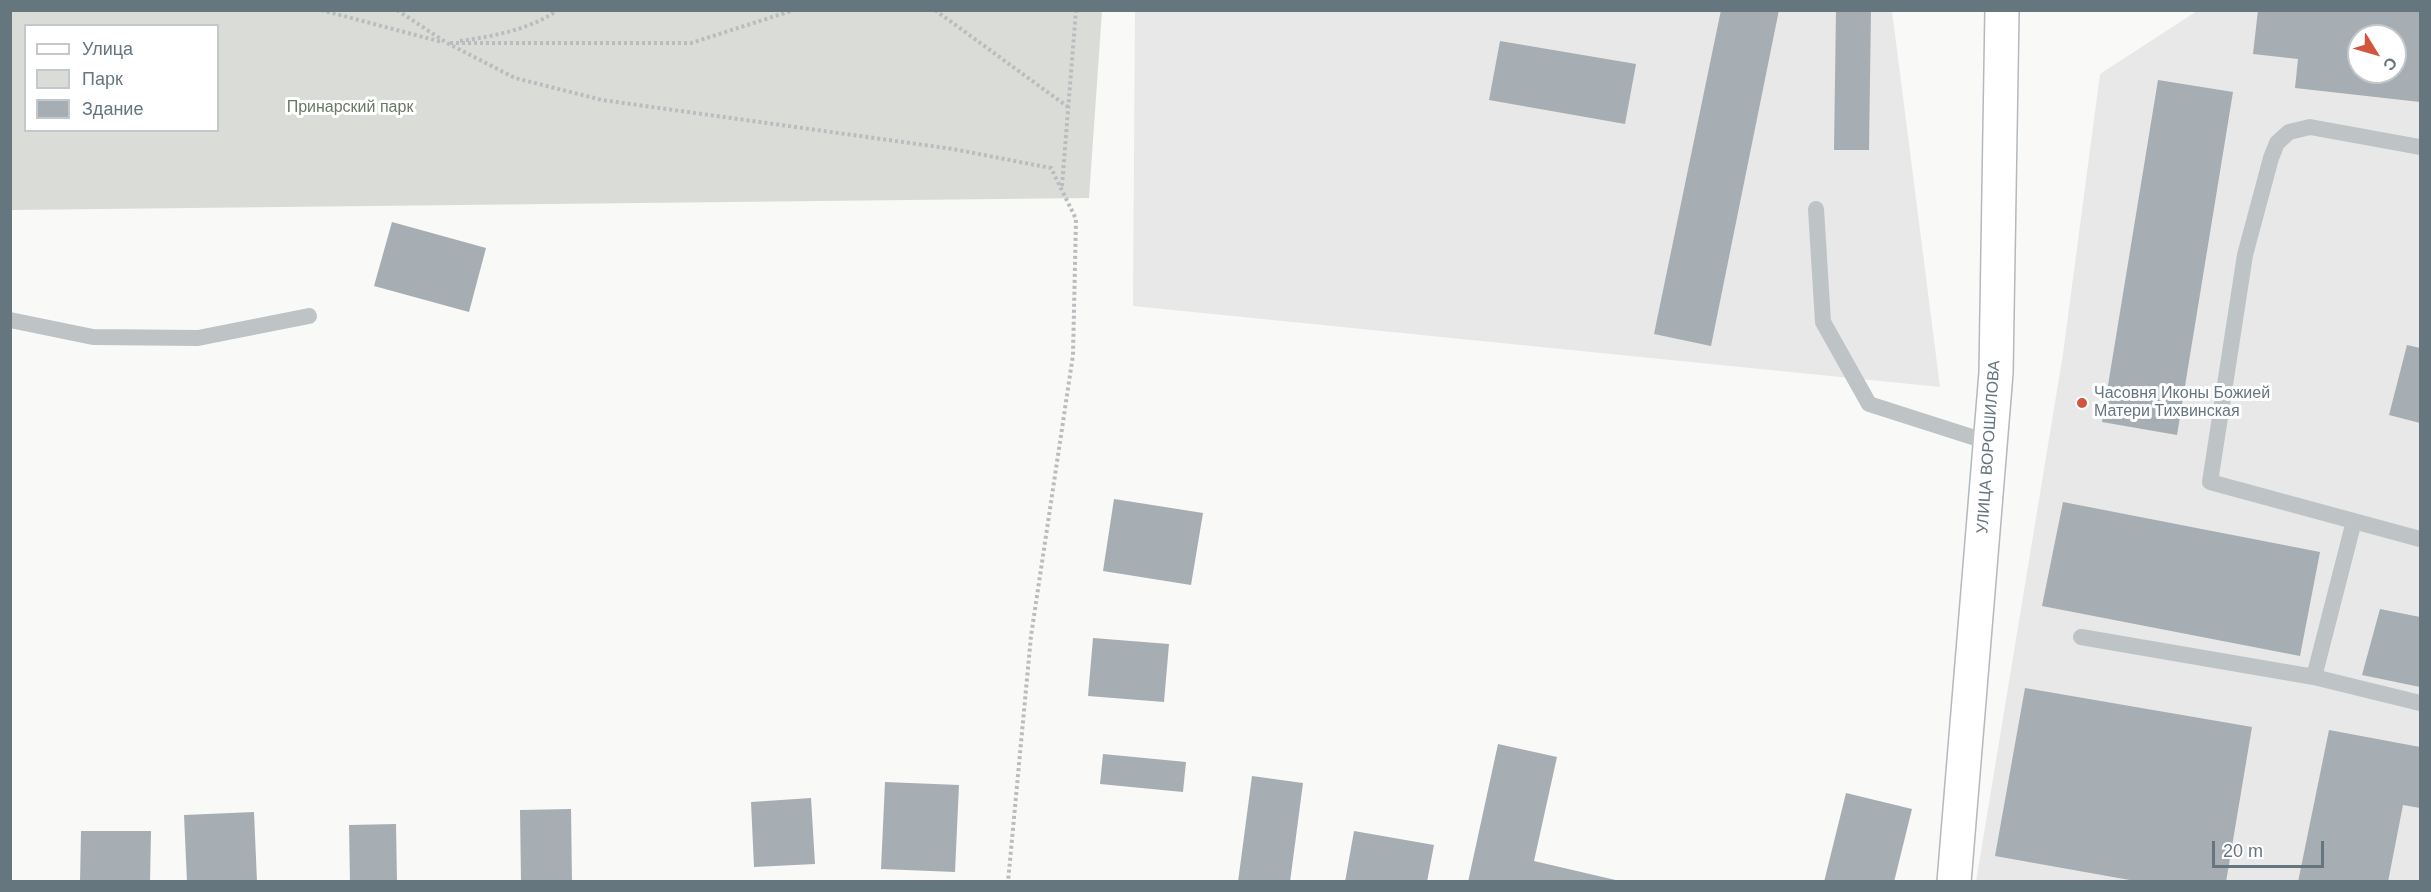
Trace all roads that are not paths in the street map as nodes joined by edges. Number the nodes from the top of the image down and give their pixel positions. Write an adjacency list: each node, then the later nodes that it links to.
1 (2002, 10): 6 (main road, УЛИЦА ВОРОШИЛОВА)
2 (2421, 147): 7 (lane)
3 (1816, 209): 6 (lane)
4 (309, 316): 5 (lane)
5 (10, 320)
6 (1990, 443): 12 (main road, УЛИЦА ВОРОШИЛОВА)
7 (2354, 520): 8 (lane); 10 (lane)
8 (2421, 539)
9 (2081, 637): 10 (lane)
10 (2314, 677): 11 (lane)
11 (2421, 703)
12 (1954, 882)

